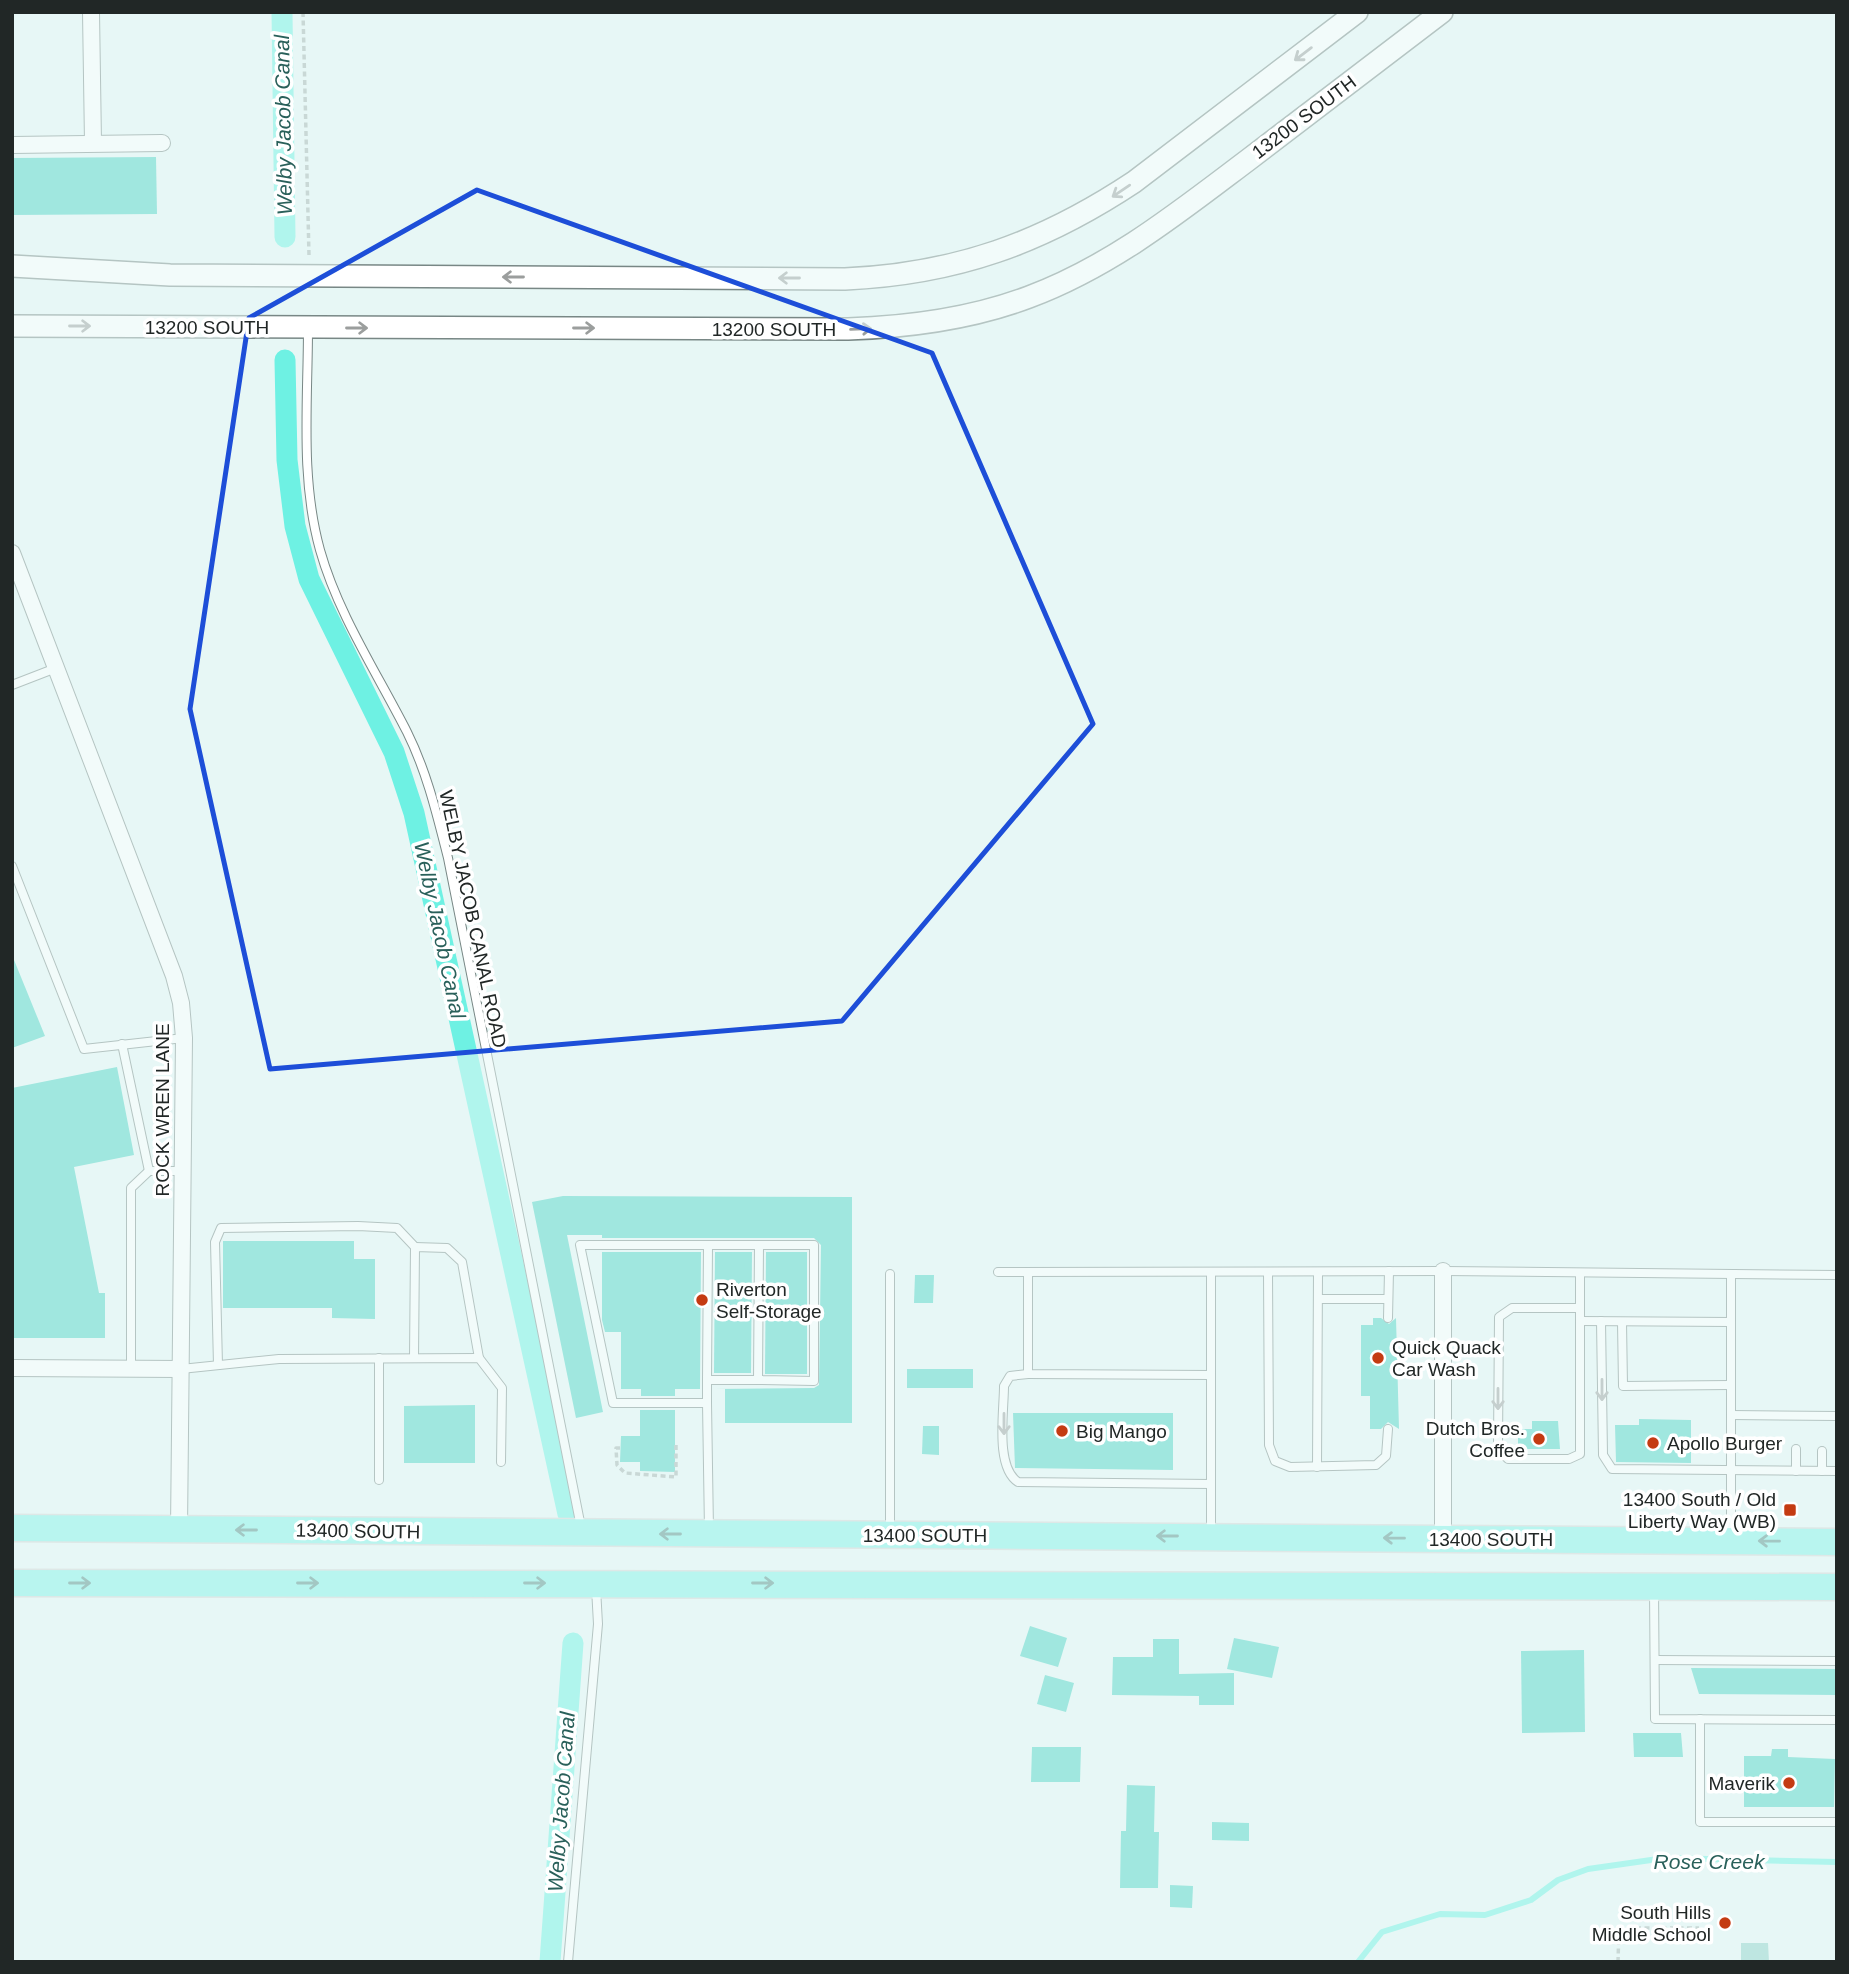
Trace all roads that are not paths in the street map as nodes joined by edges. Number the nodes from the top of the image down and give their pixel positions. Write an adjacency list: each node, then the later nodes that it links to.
1 (91, 12): 4 (street)
2 (1357, 12): 7 (street, one-way to 7)
3 (1442, 12): 9 (street, 13200 SOUTH, one-way to 3)
4 (93, 143): 5 (street); 6 (street)
5 (162, 143)
6 (12, 145)
7 (12, 266)
8 (12, 326): 9 (street, 13200 SOUTH, one-way to 9)
9 (308, 327): 70 (lane, WELBY JACOB CANAL ROAD)
10 (12, 553): 11 (street, ROCK WREN LANE)
11 (57, 668): 12 (lane); 14 (street, ROCK WREN LANE)
12 (12, 685)
13 (12, 866): 15 (lane)
14 (184, 1038): 15 (lane); 17 (street, ROCK WREN LANE)
15 (122, 1044): 16 (lane)
16 (149, 1171): 17 (lane); 45 (lane)
17 (183, 1171): 46 (street, ROCK WREN LANE)
18 (708, 1245): 19 (lane); 49 (lane); 52 (lane)
19 (759, 1245): 50 (lane); 50 (lane)
20 (415, 1247): 41 (lane); 42 (lane); 43 (lane)
21 (1389, 1271): 22 (lane); 27 (lane); 33 (lane)
22 (1443, 1271): 28 (lane); 74 (street)
23 (998, 1272): 24 (lane)
24 (1028, 1272): 25 (lane); 47 (lane)
25 (1211, 1272): 26 (lane); 48 (lane)
26 (1268, 1272): 27 (lane); 61 (lane)
27 (1318, 1272): 32 (lane)
28 (1580, 1273): 30 (lane); 34 (lane)
29 (890, 1274): 72 (lane)
30 (1731, 1274): 31 (lane); 39 (lane)
31 (1837, 1275)
32 (1318, 1299): 33 (lane); 61 (lane)
33 (1388, 1299): 35 (lane)
34 (1580, 1308): 36 (lane); 36 (lane, one-way to 36)
35 (1388, 1318)
36 (1580, 1321): 37 (lane)
37 (1601, 1321): 38 (lane); 62 (lane, one-way to 62)
38 (1622, 1322): 39 (lane); 51 (lane)
39 (1731, 1322): 51 (lane)
40 (379, 1358): 41 (lane); 43 (lane); 66 (lane)
41 (414, 1358): 42 (lane)
42 (479, 1358): 60 (lane)
43 (218, 1365): 46 (lane)
44 (12, 1368): 45 (street)
45 (131, 1369): 46 (street)
46 (181, 1369): 69 (street, ROCK WREN LANE)
47 (1028, 1374): 48 (lane); 67 (lane, one-way to 67)
48 (1211, 1375): 67 (lane)
49 (707, 1380): 50 (lane); 52 (lane)
50 (758, 1380)
51 (1730, 1385): 53 (lane)
52 (707, 1403): 71 (lane)
53 (1731, 1415): 54 (lane); 62 (lane)
54 (1822, 1416): 55 (lane); 56 (lane)
55 (1837, 1416)
56 (1822, 1426)
57 (1388, 1429): 61 (lane)
58 (1796, 1449): 63 (lane)
59 (1822, 1451): 64 (lane)
60 (502, 1462)
61 (1317, 1467)
62 (1731, 1471): 63 (lane); 75 (lane)
63 (1796, 1471): 64 (lane)
64 (1822, 1471): 65 (lane)
65 (1837, 1471)
66 (379, 1480)
67 (1211, 1485): 73 (lane)
68 (12, 1528): 69 (main road, 13400 SOUTH)
69 (179, 1530): 70 (main road, 13400 SOUTH, one-way to 69)
70 (582, 1534): 71 (main road, 13400 SOUTH, one-way to 70)
71 (709, 1534): 72 (main road, 13400 SOUTH)
72 (890, 1534): 73 (main road, 13400 SOUTH, one-way to 72)
73 (1211, 1537): 74 (main road, 13400 SOUTH, one-way to 73)
74 (1443, 1539): 75 (main road, 13400 SOUTH)
75 (1731, 1541): 76 (main road, 13400 SOUTH, one-way to 75)
76 (1837, 1542)
77 (12, 1583): 78 (main road, one-way to 78)
78 (596, 1583): 79 (main road, one-way to 79); 86 (lane)
79 (1654, 1586): 80 (main road); 81 (lane)
80 (1837, 1587)
81 (1655, 1660): 82 (lane); 83 (lane)
82 (1837, 1661)
83 (1700, 1719): 84 (lane); 85 (lane)
84 (1837, 1720)
85 (1837, 1822)
86 (568, 1962)

